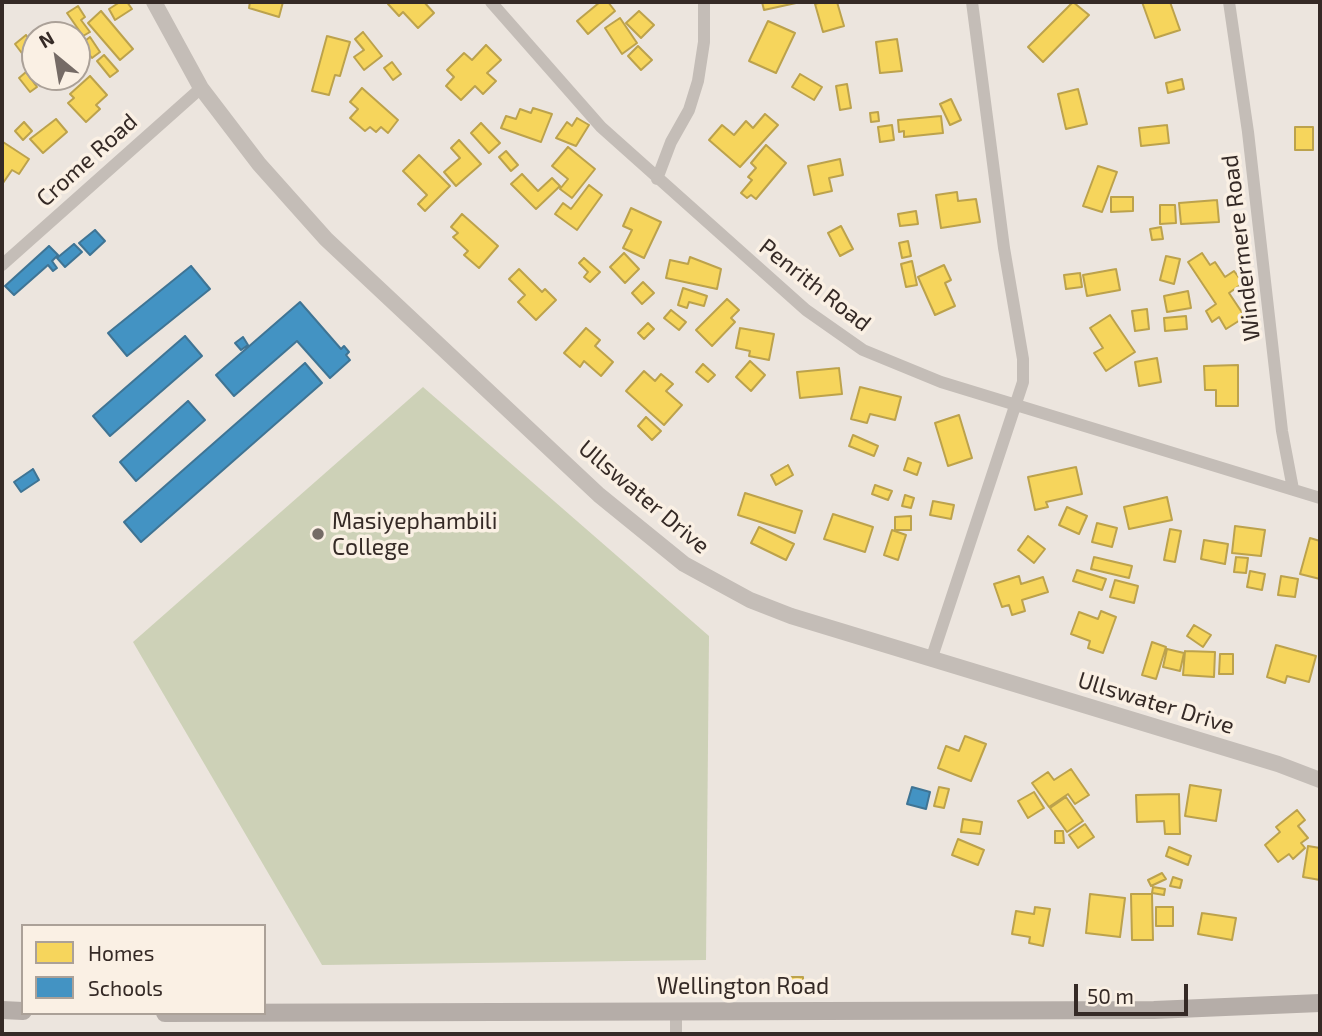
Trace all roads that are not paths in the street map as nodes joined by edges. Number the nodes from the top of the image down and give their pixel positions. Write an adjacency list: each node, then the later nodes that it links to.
1 (154, 2): 6 (street, Ullswater Drive)
2 (491, 2): 7 (street, Penrith Road)
3 (704, 2): 7 (street)
4 (972, 2): 9 (street)
5 (1229, 2): 10 (street, Windermere Road)
6 (201, 88): 8 (street, Crome Road); 12 (street, Ullswater Drive)
7 (657, 179): 9 (street, Penrith Road)
8 (2, 265)
9 (1017, 405): 10 (street, Penrith Road); 12 (street)
10 (1293, 489): 11 (street, Penrith Road)
11 (1320, 498)
12 (931, 660): 13 (street, Ullswater Drive)
13 (1320, 780)
14 (1320, 1003): 16 (main road, Wellington Road)
15 (2, 1010): 17 (main road)
16 (676, 1010): 18 (main road, Wellington Road); 19 (street)
17 (21, 1011)
18 (266, 1012)
19 (676, 1034)

